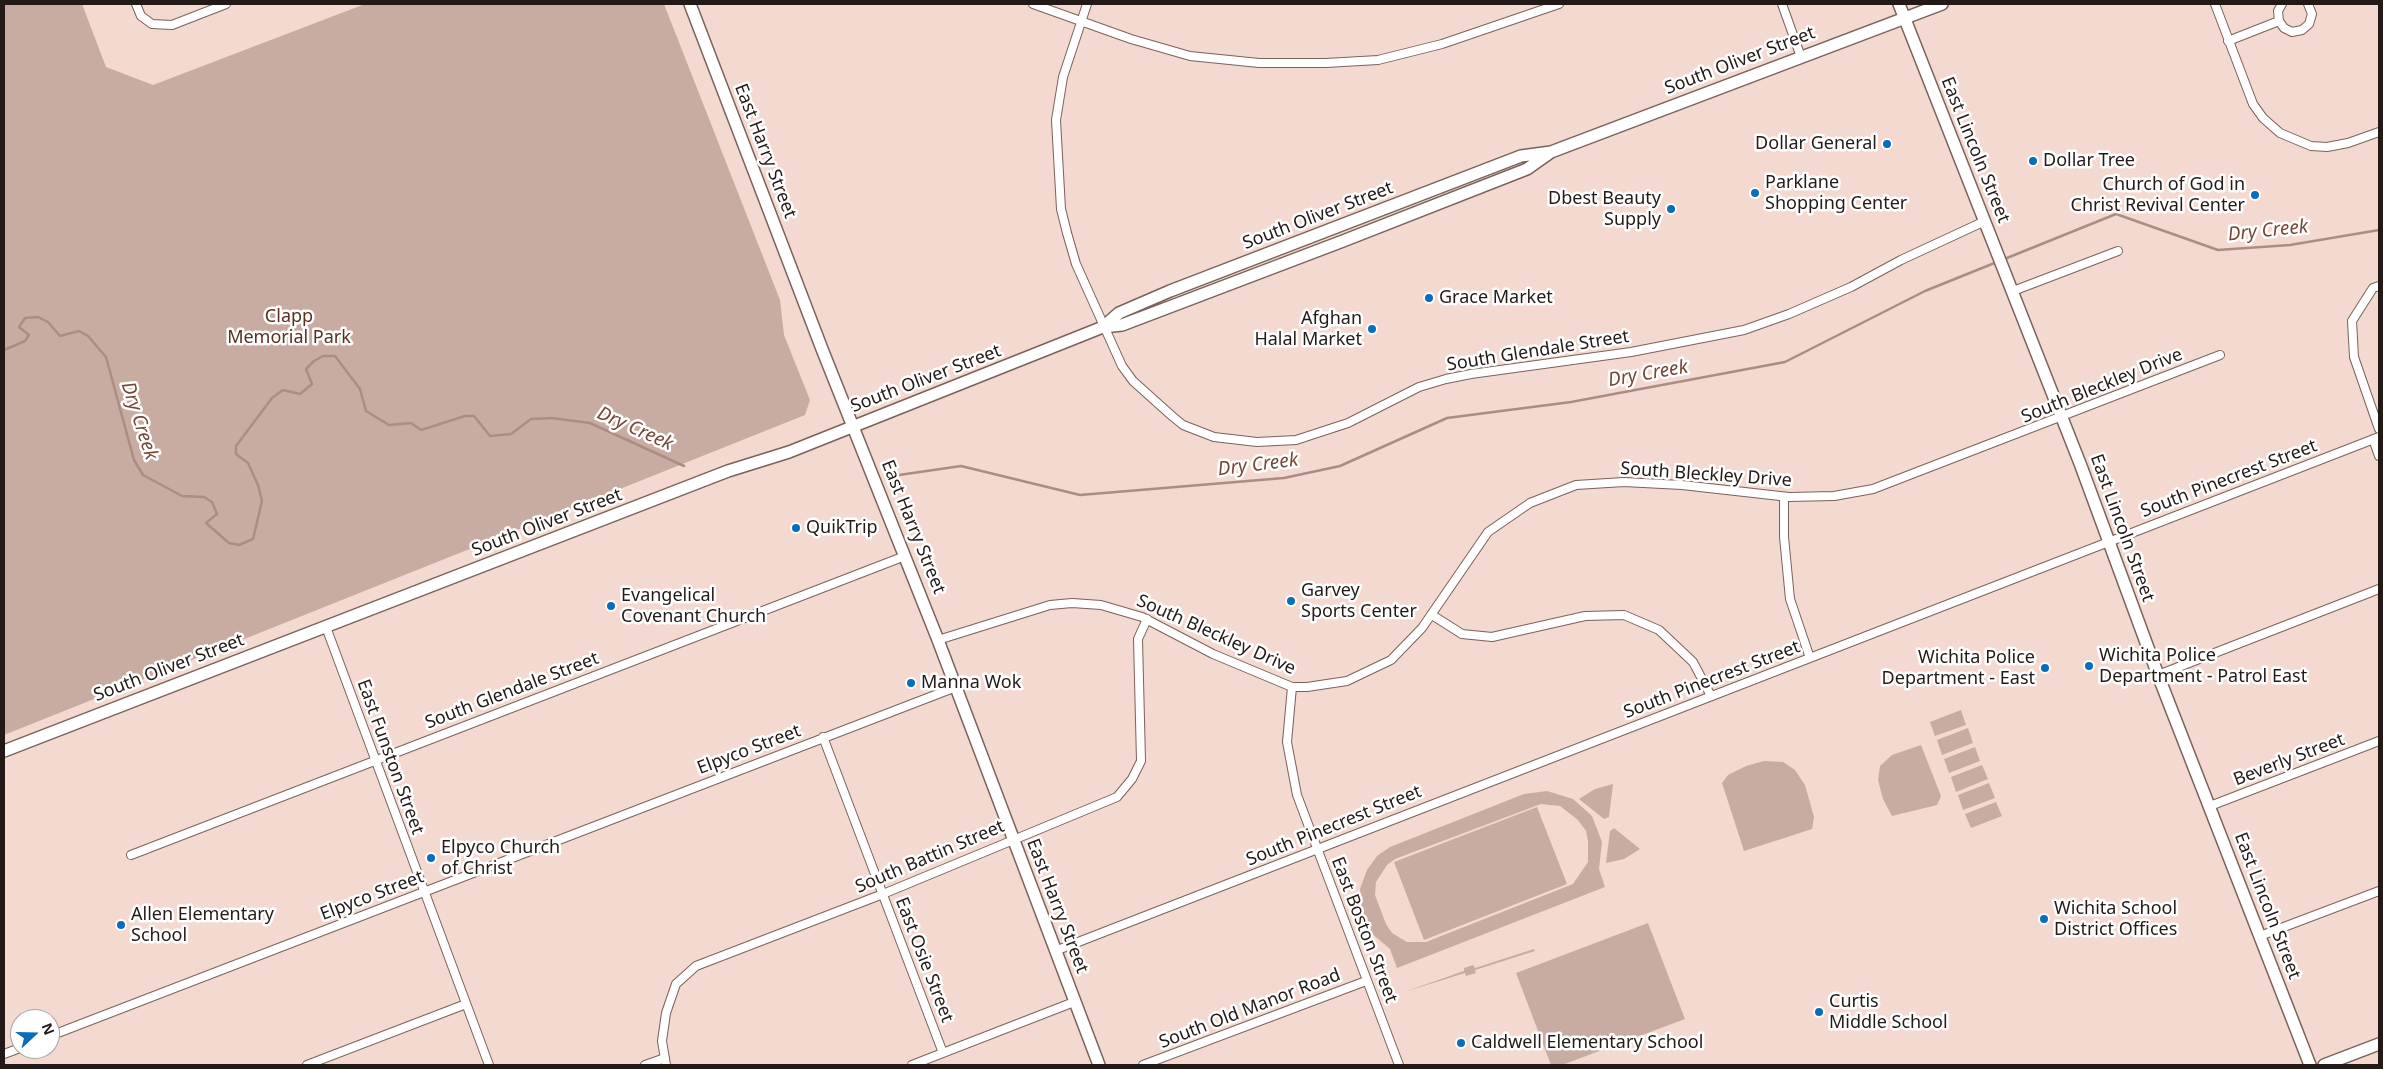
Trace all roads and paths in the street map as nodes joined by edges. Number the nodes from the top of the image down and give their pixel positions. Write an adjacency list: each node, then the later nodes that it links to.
1 (136, 4): 2 (street)
2 (226, 4)
3 (690, 4): 26 (main road, East Harry Street)
4 (1033, 4): 15 (street)
5 (1087, 4): 15 (street)
6 (1559, 4): 15 (street)
7 (1782, 4): 17 (street)
8 (1899, 4): 13 (main road, East Lincoln Street)
9 (1942, 4): 13 (main road, South Oliver Street)
10 (2215, 4): 16 (street)
11 (2282, 4): 14 (street)
12 (2308, 4): 14 (street)
13 (1904, 18): 17 (main road, South Oliver Street); 19 (main road, East Lincoln Street)
14 (2278, 21): 16 (street)
15 (1081, 22): 23 (street)
16 (2228, 41): 18 (street)
17 (1801, 57): 23 (main road, South Oliver Street)
18 (2379, 132)
19 (1985, 221): 22 (main road, East Lincoln Street); 23 (street, South Glendale Street)
20 (2118, 251): 22 (street)
21 (2379, 286): 27 (street)
22 (2013, 291): 25 (main road, East Lincoln Street)
23 (1103, 327): 26 (main road, South Oliver Street)
24 (2220, 356): 25 (street, South Bleckley Drive)
25 (2062, 418): 30 (street, South Bleckley Drive); 31 (main road, East Lincoln Street)
26 (853, 426): 32 (main road, East Harry Street); 36 (main road, South Oliver Street)
27 (2379, 429)
28 (2376, 438): 29 (street); 31 (street, South Pinecrest Street)
29 (2379, 456)
30 (1784, 497): 34 (street, South Bleckley Drive); 38 (street)
31 (2110, 543): 38 (street, South Pinecrest Street); 39 (main road, East Lincoln Street)
32 (905, 556): 37 (main road, East Harry Street); 46 (street, South Glendale Street)
33 (2379, 589): 39 (street)
34 (1432, 615): 40 (street, South Bleckley Drive); 42 (street)
35 (1146, 619): 37 (street, South Bleckley Drive); 40 (street, South Bleckley Drive); 48 (street, South Battin Street)
36 (326, 627): 45 (main road, South Oliver Street); 46 (street, East Funston Street)
37 (938, 640): 41 (main road, East Harry Street)
38 (1810, 658): 42 (street, South Pinecrest Street)
39 (2158, 675): 47 (main road, East Lincoln Street)
40 (1292, 686): 49 (street, East Boston Street)
41 (956, 687): 43 (street, Elpyco Street); 48 (main road, East Harry Street)
42 (1711, 696): 49 (street, South Pinecrest Street)
43 (823, 738): 52 (street, Elpyco Street); 53 (street, East Osie Street)
44 (2379, 742): 47 (street, Beverly Street)
45 (4, 750)
46 (375, 761): 50 (street, South Glendale Street); 52 (street, East Funston Street)
47 (2210, 806): 54 (main road, East Lincoln Street)
48 (1012, 839): 53 (street, South Battin Street); 55 (main road, East Harry Street)
49 (1318, 850): 55 (street, South Pinecrest Street); 56 (street, East Boston Street)
50 (131, 855)
51 (2379, 891): 54 (street)
52 (424, 892): 58 (street, East Funston Street); 59 (street, Elpyco Street)
53 (882, 894): 61 (street, East Osie Street); 62 (street, South Battin Street)
54 (2260, 936): 70 (main road, East Lincoln Street)
55 (1055, 951): 57 (main road, East Harry Street)
56 (1366, 981): 68 (street, South Old Manor Road); 69 (street, East Boston Street)
57 (1074, 1002): 61 (street); 67 (main road, East Harry Street)
58 (466, 1004): 63 (street); 64 (street, East Funston Street)
59 (60, 1032)
60 (2379, 1044): 71 (main road)
61 (943, 1053): 66 (street)
62 (666, 1062): 65 (street, South Battin Street)
63 (307, 1065)
64 (489, 1065)
65 (645, 1065)
66 (912, 1065)
67 (1099, 1065)
68 (1143, 1065)
69 (1399, 1065)
70 (2310, 1065)
71 (2324, 1065)

